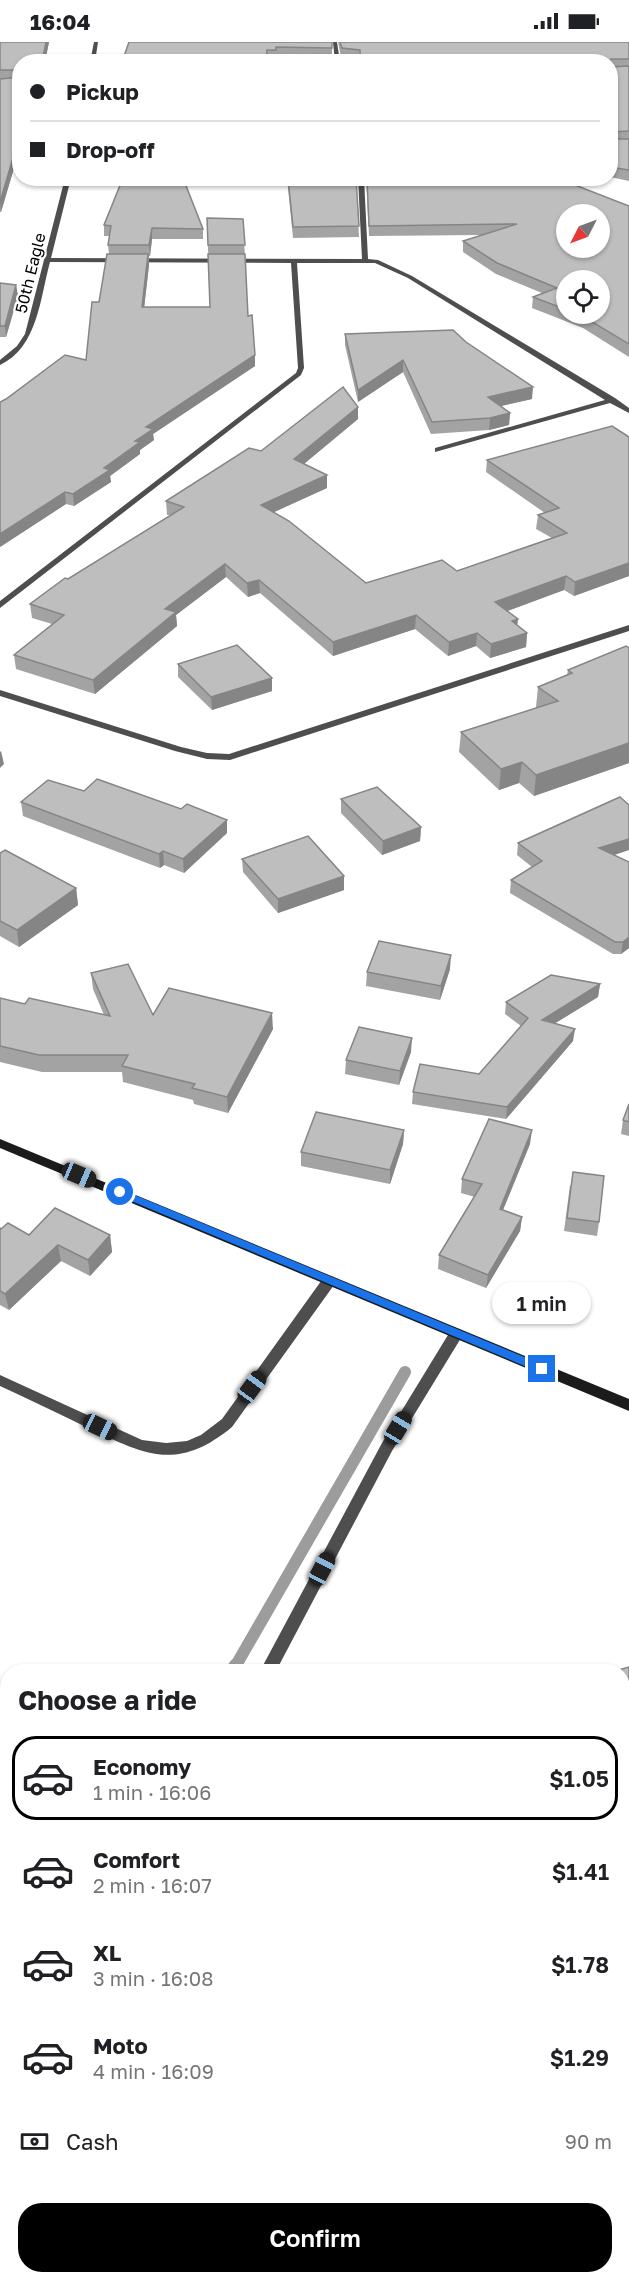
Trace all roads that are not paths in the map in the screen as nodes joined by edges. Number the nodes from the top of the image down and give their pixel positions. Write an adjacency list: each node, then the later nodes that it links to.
1 (66, 186): 3 (street, 50th Eagle)
2 (361, 186): 4 (street)
3 (48, 260): 5 (street); 6 (street, 50th Eagle)
4 (365, 260): 5 (street); 7 (street)
5 (294, 262): 10 (street)
6 (0, 363)
7 (612, 400): 8 (street); 9 (street)
8 (629, 411)
9 (438, 450)
10 (0, 605)
11 (629, 628): 12 (street)
12 (0, 693)
13 (0, 1143): 14 (main road)
14 (329, 1281): 15 (main road); 16 (street)
15 (456, 1334): 17 (main road); 18 (street)
16 (0, 1380)
17 (629, 1405)
18 (272, 1664)

